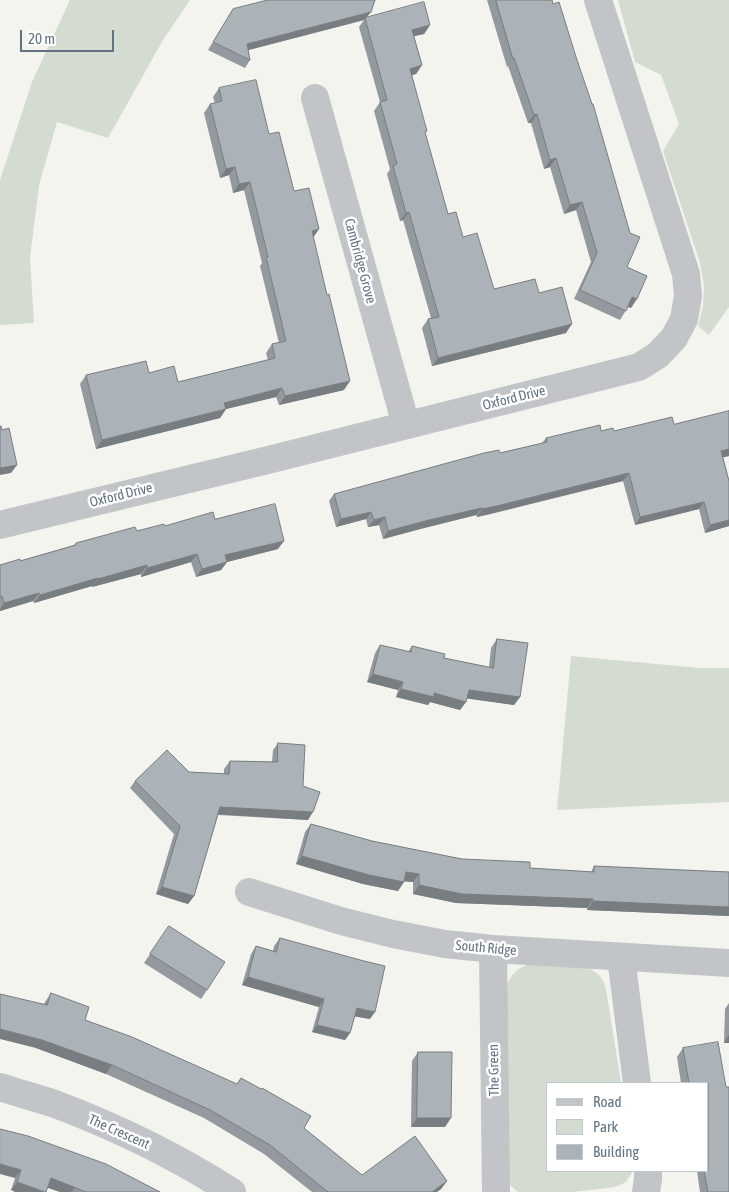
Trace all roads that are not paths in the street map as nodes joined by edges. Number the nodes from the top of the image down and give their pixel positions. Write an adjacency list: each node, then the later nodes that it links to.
1 (598, 0): 3 (street, Oxford Drive)
2 (315, 98): 3 (street, Cambridge Grove)
3 (406, 425): 4 (street, Oxford Drive)
4 (0, 525)
5 (249, 892): 6 (street, South Ridge)
6 (492, 949): 7 (street, South Ridge); 13 (street, The Green)
7 (620, 957): 8 (street, South Ridge); 9 (street)
8 (729, 963)
9 (637, 1082)
10 (0, 1087): 12 (street, The Crescent)
11 (648, 1172): 14 (street)
12 (232, 1192)
13 (496, 1192)
14 (646, 1192)

